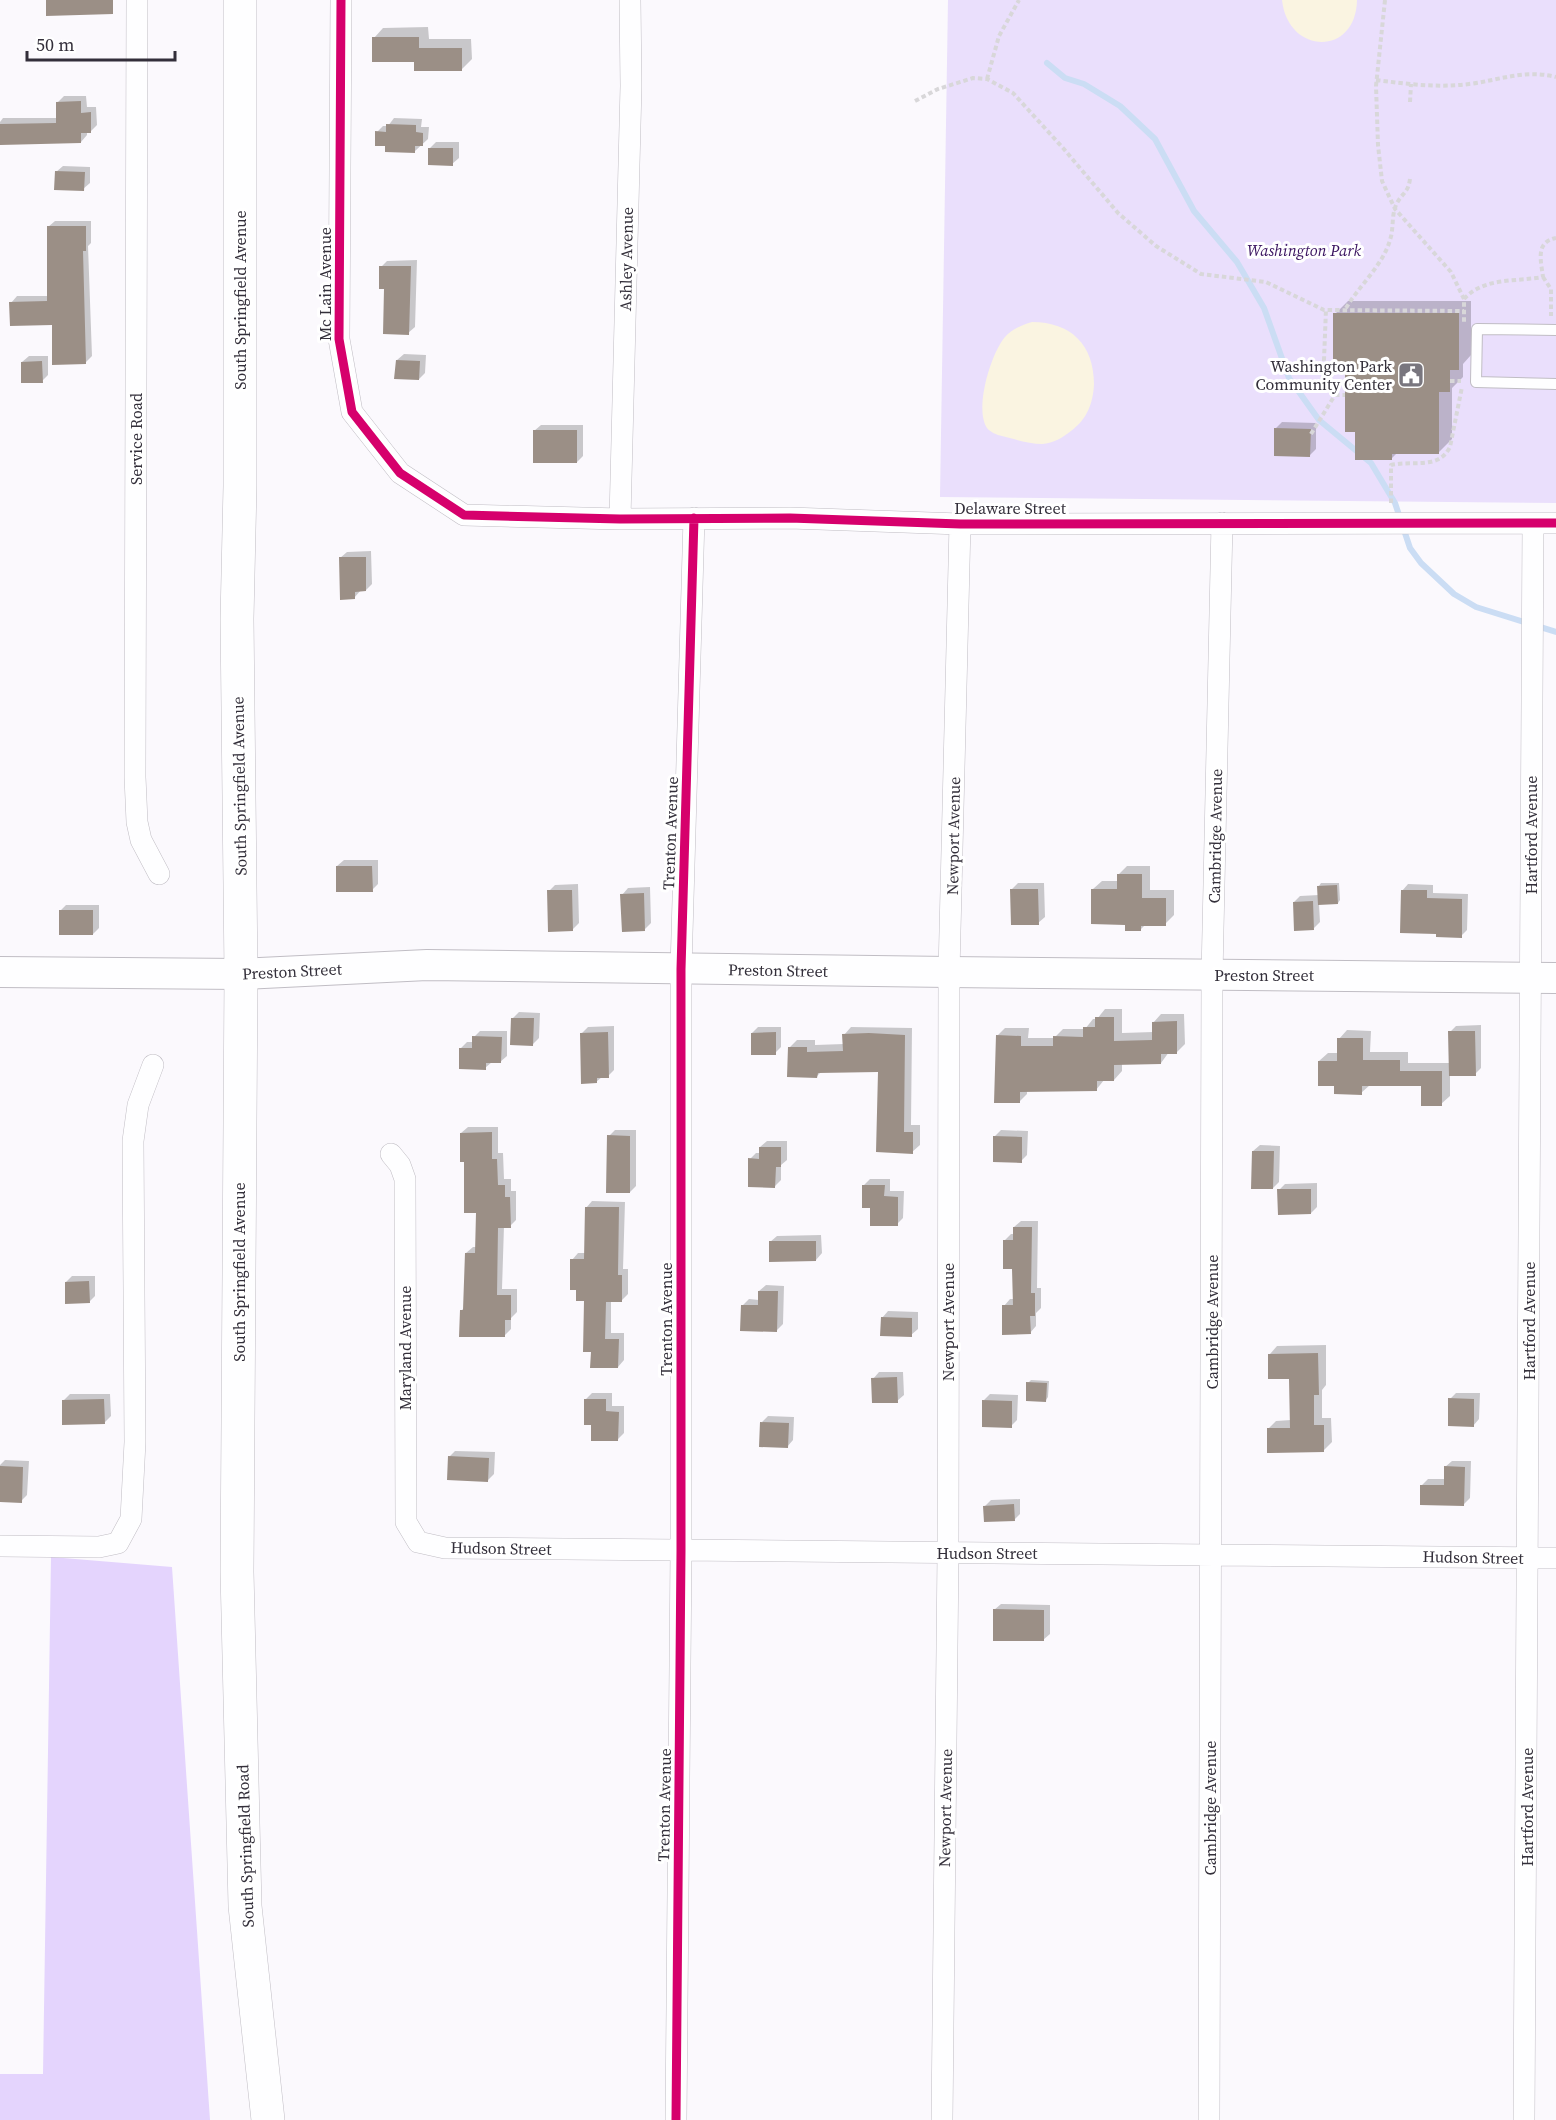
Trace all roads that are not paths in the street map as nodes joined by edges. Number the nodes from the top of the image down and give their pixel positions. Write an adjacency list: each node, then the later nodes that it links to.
1 (137, 0): 14 (street, Service Road)
2 (240, 0): 18 (main road, South Springfield Avenue)
3 (341, 0): 7 (street, Mc Lain Avenue)
4 (630, 0): 9 (street, Ashley Avenue)
5 (1553, 330): 6 (lane)
6 (1556, 384)
7 (464, 515): 9 (street, Delaware Street)
8 (694, 518): 9 (street, Delaware Street); 13 (street, Delaware Street); 15 (street, Trenton Avenue)
9 (620, 519)
10 (1556, 522): 12 (street, Delaware Street)
11 (1222, 523): 12 (street, Delaware Street); 13 (street, Delaware Street); 19 (street, Cambridge Avenue)
12 (1533, 523): 20 (street, Hartford Avenue)
13 (960, 524): 17 (street, Newport Avenue)
14 (159, 874)
15 (681, 969): 17 (street, Preston Street); 18 (street, Preston Street); 25 (street, Trenton Avenue)
16 (0, 972): 18 (street, Preston Street)
17 (949, 972): 19 (street, Preston Street); 26 (street, Newport Avenue)
18 (241, 974): 30 (main road, South Springfield Avenue)
19 (1212, 975): 20 (street, Preston Street); 27 (street, Cambridge Avenue)
20 (1543, 978): 28 (street, Hartford Avenue)
21 (153, 1065): 24 (street)
22 (391, 1154): 23 (street, Maryland Avenue)
23 (418, 1542): 25 (street, Hudson Street)
24 (0, 1546)
25 (681, 1551): 26 (street, Hudson Street); 32 (street, Trenton Avenue)
26 (948, 1553): 27 (street, Hudson Street); 33 (street, Newport Avenue)
27 (1212, 1554): 28 (street, Hudson Street); 34 (street, Cambridge Avenue)
28 (1528, 1558): 29 (street, Hudson Street); 35 (street, Hartford Avenue)
29 (1556, 1558)
30 (237, 1572): 31 (main road, South Springfield Road)
31 (268, 2120)
32 (676, 2120)
33 (942, 2120)
34 (1209, 2120)
35 (1524, 2120)

